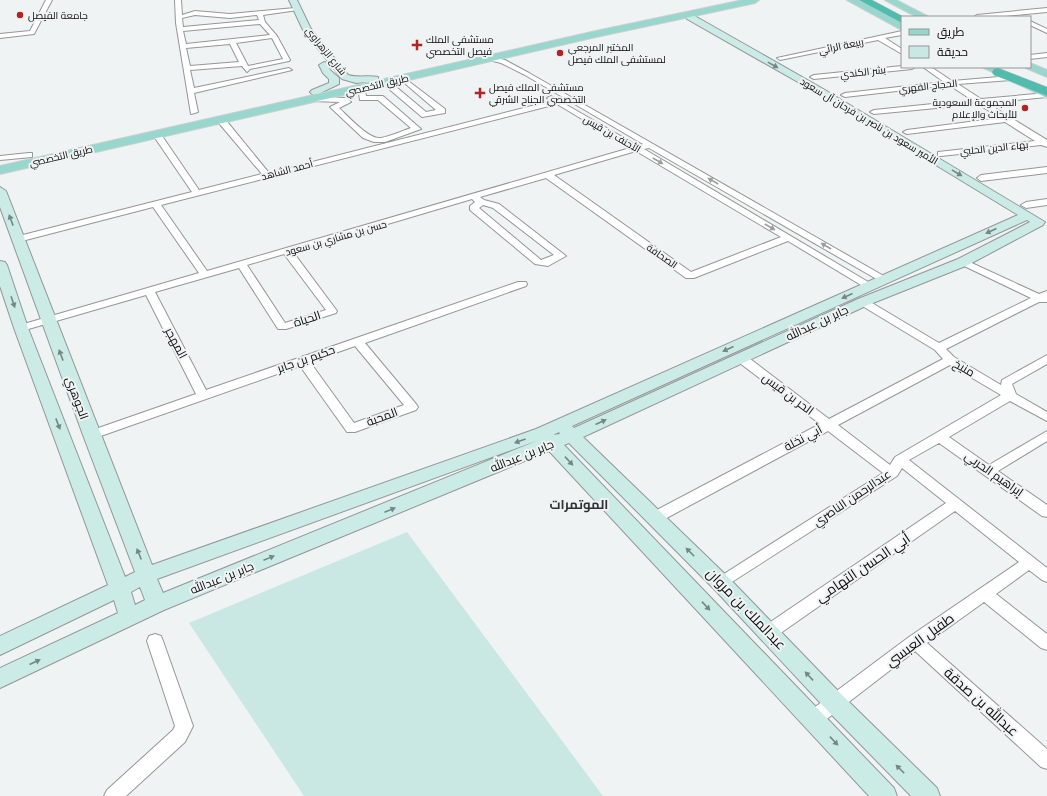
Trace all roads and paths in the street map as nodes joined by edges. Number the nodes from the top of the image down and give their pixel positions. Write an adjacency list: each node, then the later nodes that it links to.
1 (49, 0): 29 (street)
2 (178, 0): 20 (street)
3 (284, 0): 13 (street)
4 (293, 0): 13 (street, شارع الزهراوي)
5 (716, 0): 36 (main road)
6 (738, 0): 36 (main road, طريق التخصصي)
7 (755, 0): 36 (main road, طريق التخصصي)
8 (877, 0): 16 (highway)
9 (889, 0): 17 (main road)
10 (766, 1): 21 (main road)
11 (855, 1): 22 (highway); 25 (main road)
12 (1047, 10): 14 (street)
13 (290, 11): 15 (street); 40 (street, شارع الزهراوي); 43 (street)
14 (1010, 13): 18 (street); 19 (street)
15 (260, 14): 20 (street); 23 (street)
16 (909, 16)
17 (922, 16)
18 (985, 16)
19 (1016, 16)
20 (179, 17): 26 (street)
21 (694, 17): 36 (main road); 38 (street, الأمير سعود بن ناصر بن فرحان آل سعود); 86 (street, الأمير سعود بن ناصر بن فرحان آل سعود, one-way to 86)
22 (901, 20)
23 (262, 22): 26 (street); 30 (street)
24 (1031, 24): 27 (street)
25 (901, 26)
26 (181, 29): 33 (street)
27 (1047, 32)
28 (901, 33): 31 (street, ربيعة الرائي)
29 (0, 36)
30 (274, 36): 32 (street); 39 (street)
31 (880, 38): 34 (street); 38 (street, ربيعة الرائي)
32 (232, 42): 33 (street); 39 (street)
33 (184, 46): 42 (street)
34 (901, 51)
35 (1047, 55): 37 (street)
36 (494, 56): 53 (main road, طريق التخصصي); 55 (main road, طريق التخصصي); 65 (street, الأحنف بن قيس); 73 (street, الأحنف بن قيس)
37 (1031, 57)
38 (780, 58): 50 (street, الأمير سعود بن ناصر بن فرحان آل سعود)
39 (245, 66): 42 (street); 51 (street)
40 (336, 66): 43 (street); 55 (street, شارع الزهراوي)
41 (1031, 66): 49 (main road)
42 (188, 68): 59 (street)
43 (326, 68): 63 (street)
44 (902, 68): 50 (street, بشر الكندي)
45 (928, 68): 56 (street)
46 (1020, 68): 54 (highway)
47 (996, 69): 52 (main road); 57 (highway); 60 (highway)
48 (289, 70): 51 (street)
49 (1047, 74)
50 (814, 77): 61 (street, الأمير سعود بن ناصر بن فرحان آل سعود)
51 (252, 78): 59 (street)
52 (1011, 78): 56 (street, الحجاج الفهري); 62 (main road)
53 (403, 79): 55 (main road, طريق التخصصي); 55 (street)
54 (1047, 79)
55 (380, 81): 58 (main road, طريق التخصصي); 63 (main road, طريق التخصصي)
56 (950, 83): 61 (street, الحجاج الفهري); 64 (street)
57 (1047, 86)
58 (361, 89): 63 (main road, طريق التخصصي); 63 (street)
59 (192, 91): 66 (street)
60 (1047, 92)
61 (845, 95): 67 (street, الأمير سعود بن ناصر بن فرحان آل سعود)
62 (1047, 95): 64 (street)
63 (314, 96): 68 (main road, طريق التخصصي); 76 (main road, طريق التخصصي)
64 (981, 101): 67 (street); 69 (street)
65 (557, 102): 74 (street, الأحنف بن قيس); 78 (street, أحمد الشاهد)
66 (194, 112)
67 (874, 112): 70 (street, الأمير سعود بن ناصر بن فرحان آل سعود)
68 (222, 120): 71 (main road, طريق التخصصي); 78 (street)
69 (1008, 120): 70 (street); 72 (street)
70 (908, 132): 75 (street, الأمير سعود بن ناصر بن فرحان آل سعود)
71 (157, 135): 76 (main road, طريق التخصصي); 82 (street)
72 (1046, 143): 75 (street, بهاء الدين الحلبي)
73 (649, 145): 74 (street, حسن بن مشاري بن سعود); 94 (street, الأحنف بن قيس, one-way to 73)
74 (636, 148): 79 (street, حسن بن مشاري بن سعود); 87 (street, الأحنف بن قيس, one-way to 87)
75 (941, 154): 80 (street, الأمير سعود بن ناصر بن فرحان آل سعود)
76 (0, 167)
77 (1047, 170): 80 (street)
78 (267, 175): 82 (street, أحمد الشاهد)
79 (548, 175): 83 (street, حسن بن مشاري بن سعود); 87 (street, الصحافة)
80 (981, 178): 86 (street, الأمير سعود بن ناصر بن فرحان آل سعود)
81 (0, 191): 88 (street, الجوهري, one-way to 81)
82 (197, 193): 85 (street, أحمد الشاهد)
83 (478, 199): 83 (street); 89 (street, حسن بن مشاري بن سعود)
84 (1047, 202): 86 (street)
85 (155, 204): 88 (street, أحمد الشاهد); 93 (street)
86 (1037, 217): 90 (street, جابر بن عبدالله); 94 (street, جابر بن عبدالله, one-way to 94)
87 (788, 238): 94 (street, الأحنف بن قيس)
88 (18, 239): 99 (street, الجوهري)
89 (287, 252): 91 (street, حسن بن مشاري بن سعود); 91 (street, الحياة)
90 (964, 262): 97 (street); 98 (street, جابر بن عبدالله)
91 (242, 264): 93 (street, حسن بن مشاري بن سعود)
92 (0, 265): 100 (street, one-way to 100)
93 (205, 275): 96 (street, حسن بن مشاري بن سعود)
94 (877, 282): 111 (street, جابر بن عبدالله, one-way to 111)
95 (522, 284): 101 (street, حكيم بن جابر)
96 (148, 291): 99 (street, حسن بن مشاري بن سعود); 107 (street, المهجر)
97 (1044, 298): 102 (street)
98 (863, 302): 102 (street, منيخ); 103 (street, جابر بن عبدالله)
99 (48, 320): 100 (street, حسن بن مشاري بن سعود); 112 (street, الجوهري, one-way to 99)
100 (21, 328): 126 (street, one-way to 126)
101 (357, 341): 105 (street, حكيم بن جابر); 105 (street, المحبة)
102 (939, 348): 106 (street, منيخ)
103 (741, 358): 110 (street, الحر بن قيس); 111 (street, جابر بن عبدالله, one-way to 103)
104 (1047, 359): 108 (street)
105 (302, 360): 107 (street, حكيم بن جابر)
106 (950, 360): 108 (street, منيخ); 110 (street, أبي نخلة)
107 (203, 395): 112 (street, حكيم بن جابر)
108 (1011, 395): 109 (street, منيخ); 114 (street, عبدالرحمن الناصري)
109 (1047, 417)
110 (828, 424): 118 (street, الحر بن قيس); 121 (street, أبي نخلة)
111 (566, 430): 115 (street, جابر بن عبدالله); 121 (street, عبدالملك بن مروان)
112 (91, 435): 123 (street, الجوهري, one-way to 112)
113 (1047, 435): 117 (street)
114 (940, 437): 116 (street, عبدالرحمن الناصري); 117 (street, إبراهيم الحربي)
115 (547, 438): 123 (street, جابر بن عبدالله, one-way to 123); 128 (street, جابر بن عبدالله, one-way to 115); 137 (street, one-way to 137)
116 (900, 460): 118 (street, عبدالرحمن الناصري); 119 (street)
117 (989, 471): 120 (street, إبراهيم الحربي)
118 (892, 473): 125 (street, عبدالرحمن الناصري)
119 (956, 503): 122 (street); 130 (street, أبي الحسن التهامي)
120 (1047, 512)
121 (656, 517): 125 (street, عبدالملك بن مروان, one-way to 121)
122 (1029, 563): 124 (street); 127 (street, طفيل العبسي)
123 (147, 576): 126 (street, جابر بن عبدالله); 128 (street, الجوهري)
124 (1047, 576)
125 (721, 583): 130 (street, عبدالملك بن مروان)
126 (120, 589): 129 (street); 134 (street, جابر بن عبدالله)
127 (985, 594): 132 (street, طفيل العبسي); 133 (street)
128 (157, 604): 129 (street, جابر بن عبدالله)
129 (130, 617): 135 (street, جابر بن عبدالله, one-way to 129)
130 (769, 632): 136 (street, عبدالملك بن مروان, one-way to 130)
131 (155, 641): 139 (street)
132 (916, 642): 136 (street, طفيل العبسي); 138 (street, عبدالله بن صدقة)
133 (1047, 643)
134 (0, 646)
135 (0, 678)
136 (835, 703): 137 (street, طفيل العبسي); 141 (street, عبدالملك بن مروان, one-way to 136)
137 (813, 719): 140 (street, one-way to 140)
138 (1047, 761)
139 (112, 796)
140 (885, 796)
141 (928, 796)

